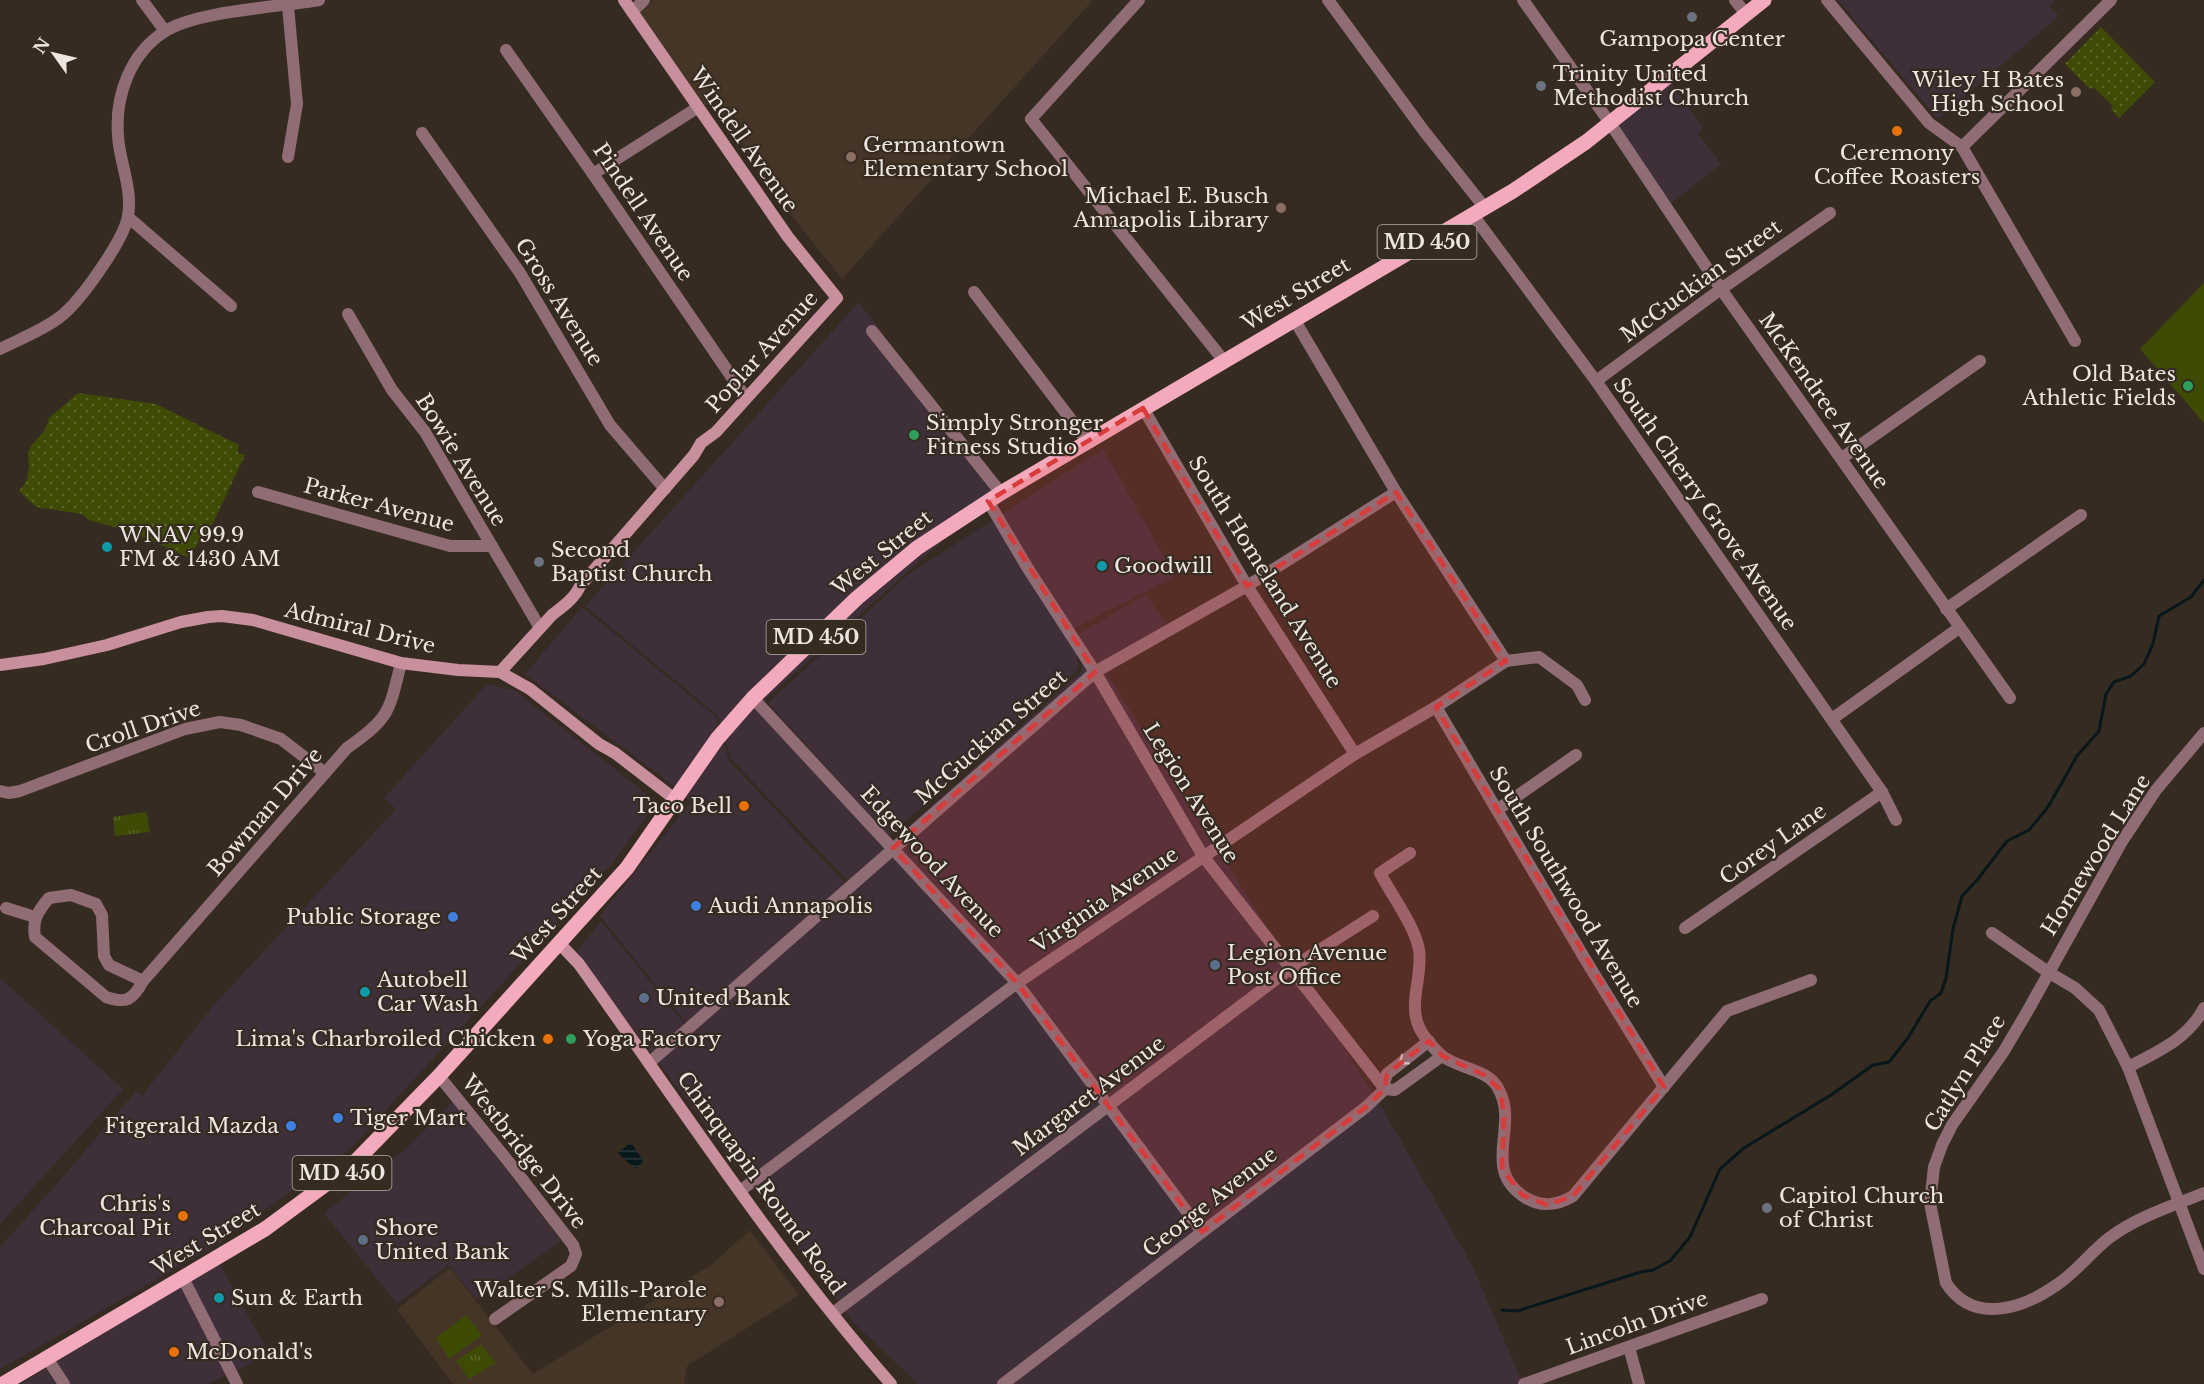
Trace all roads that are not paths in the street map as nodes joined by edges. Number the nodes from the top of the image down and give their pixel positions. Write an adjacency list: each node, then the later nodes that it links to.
1 (142, 0): 15 (street)
2 (319, 0): 12 (street)
3 (624, 0): 13 (street, Windell Avenue)
4 (644, 0): 13 (street)
5 (1139, 0): 35 (street)
6 (1328, 0): 23 (street, South Cherry Grove Avenue)
7 (1523, 0): 18 (street, McKendree Avenue)
8 (1735, 0): 14 (street)
9 (1764, 0): 14 (main road, West Street / MD 450)
10 (1827, 0): 20 (street)
11 (2110, 0): 20 (street)
12 (288, 6): 15 (street); 21 (street)
13 (632, 12): 17 (street, Windell Avenue)
14 (1746, 14): 18 (main road, West Street / MD 450)
15 (165, 31): 25 (street)
16 (506, 50): 22 (street, Pindell Avenue)
17 (697, 108): 22 (street); 28 (street, Windell Avenue)
18 (1610, 123): 23 (main road, West Street / MD 450); 26 (street, McKendree Avenue)
19 (422, 133): 42 (street, Gross Avenue)
20 (1962, 147): 33 (street)
21 (288, 157)
22 (593, 174): 38 (street, Pindell Avenue)
23 (1479, 212): 31 (main road, West Street / MD 450); 37 (street, South Cherry Grove Avenue)
24 (1830, 213): 26 (street, McGuckian Street)
25 (128, 217): 29 (street); 34 (street)
26 (1721, 289): 37 (street, McGuckian Street); 41 (street, McKendree Avenue)
27 (974, 292): 40 (street)
28 (837, 298): 38 (street, Poplar Avenue)
29 (231, 306)
30 (348, 314): 47 (street, Bowie Avenue)
31 (1294, 320): 35 (main road, West Street / MD 450); 44 (street)
32 (872, 331): 45 (street, Legion Avenue)
33 (2076, 341)
34 (1, 345)
35 (1224, 361): 39 (main road, West Street / MD 450)
36 (1980, 361): 41 (street)
37 (1596, 381): 61 (street, South Cherry Grove Avenue)
38 (746, 398): 42 (street, Poplar Avenue)
39 (1143, 408): 40 (main road, West Street / MD 450); 48 (street, South Homeland Avenue)
40 (1088, 442): 45 (main road, West Street / MD 450)
41 (1842, 458): 49 (street, McKendree Avenue)
42 (665, 489): 50 (street, Poplar Avenue)
43 (258, 492): 47 (street, Parker Avenue)
44 (1396, 492): 48 (street, McGuckian Street); 52 (street)
45 (995, 497): 56 (street, Legion Avenue); 57 (main road, West Street / MD 450)
46 (2081, 515): 49 (street)
47 (492, 546): 50 (street, Bowie Avenue)
48 (1247, 586): 56 (street, McGuckian Street); 63 (street, South Homeland Avenue)
49 (1946, 609): 51 (street, McKendree Avenue)
50 (540, 627): 55 (street, Poplar Avenue)
51 (1959, 628): 58 (street, McKendree Avenue); 61 (street)
52 (1506, 661): 59 (street); 60 (street, Virginia Avenue)
53 (401, 663): 54 (street, Admiral Drive); 55 (street, Admiral Drive); 65 (street, Bowman Drive)
54 (0, 665)
55 (500, 672): 68 (street, Admiral Drive)
56 (1095, 672): 71 (street, McGuckian Street); 73 (street, Legion Avenue)
57 (753, 698): 68 (main road, West Street / MD 450); 71 (street, Edgewood Avenue)
58 (2010, 698)
59 (1585, 700)
60 (1436, 707): 63 (street, Virginia Avenue); 69 (street, South Southwood Avenue)
61 (1832, 719): 67 (street, South Cherry Grove Avenue)
62 (2204, 733): 81 (street, Homewood Lane)
63 (1355, 754): 73 (street, Virginia Avenue)
64 (1576, 754): 69 (street)
65 (325, 772): 66 (street, Croll Drive); 83 (street, Bowman Drive)
66 (0, 790)
67 (1882, 792): 70 (street, South Cherry Grove Avenue); 77 (street, Corey Lane)
68 (676, 800): 79 (main road, West Street / MD 450)
69 (1497, 810): 91 (street, South Southwood Avenue)
70 (1896, 820)
71 (893, 848): 84 (street, Edgewood Avenue); 88 (street, McGuckian Street)
72 (1410, 853): 86 (street)
73 (1203, 856): 80 (street, Legion Avenue); 84 (street, Virginia Avenue)
74 (6, 908): 76 (street)
75 (1373, 916): 80 (street, Margaret Avenue)
76 (35, 917): 83 (street, Bowman Drive); 83 (street)
77 (1685, 928)
78 (1992, 933): 81 (street)
79 (560, 944): 88 (street, Chinquapin Round Road); 90 (main road, West Street / MD 450)
80 (1291, 968): 92 (street, Legion Avenue); 93 (street, Margaret Avenue)
81 (2048, 972): 89 (street); 96 (street, Catlyn Place)
82 (1811, 980): 91 (street)
83 (143, 981)
84 (1017, 983): 93 (street, Edgewood Avenue); 94 (street, Virginia Avenue)
85 (2204, 1008): 89 (street)
86 (1429, 1041): 87 (street); 92 (street, one-way to 92)
87 (1442, 1056): 91 (street); 92 (street, George Avenue)
88 (649, 1063): 94 (street, Chinquapin Round Road)
89 (2128, 1067): 96 (street)
90 (439, 1077): 99 (main road, West Street / MD 450); 102 (street, Westbridge Drive)
91 (1664, 1087)
92 (1384, 1088): 97 (street, George Avenue)
93 (1108, 1105): 97 (street, Edgewood Avenue); 101 (street, Margaret Avenue)
94 (740, 1191): 101 (street, Chinquapin Round Road)
95 (2204, 1193): 96 (street, Catlyn Place)
96 (2180, 1203): 98 (street)
97 (1202, 1232): 109 (street, George Avenue)
98 (2204, 1269)
99 (183, 1278): 104 (main road, West Street / MD 450); 107 (street)
100 (1762, 1299): 103 (street, Lincoln Drive)
101 (833, 1313): 108 (street, Chinquapin Round Road)
102 (495, 1319)
103 (1629, 1347): 110 (street, Lincoln Drive); 111 (street)
104 (47, 1358): 105 (main road, West Street / MD 450); 106 (street)
105 (3, 1384)
106 (64, 1384)
107 (237, 1384)
108 (891, 1384)
109 (1003, 1384)
110 (1524, 1384)
111 (1639, 1384)

